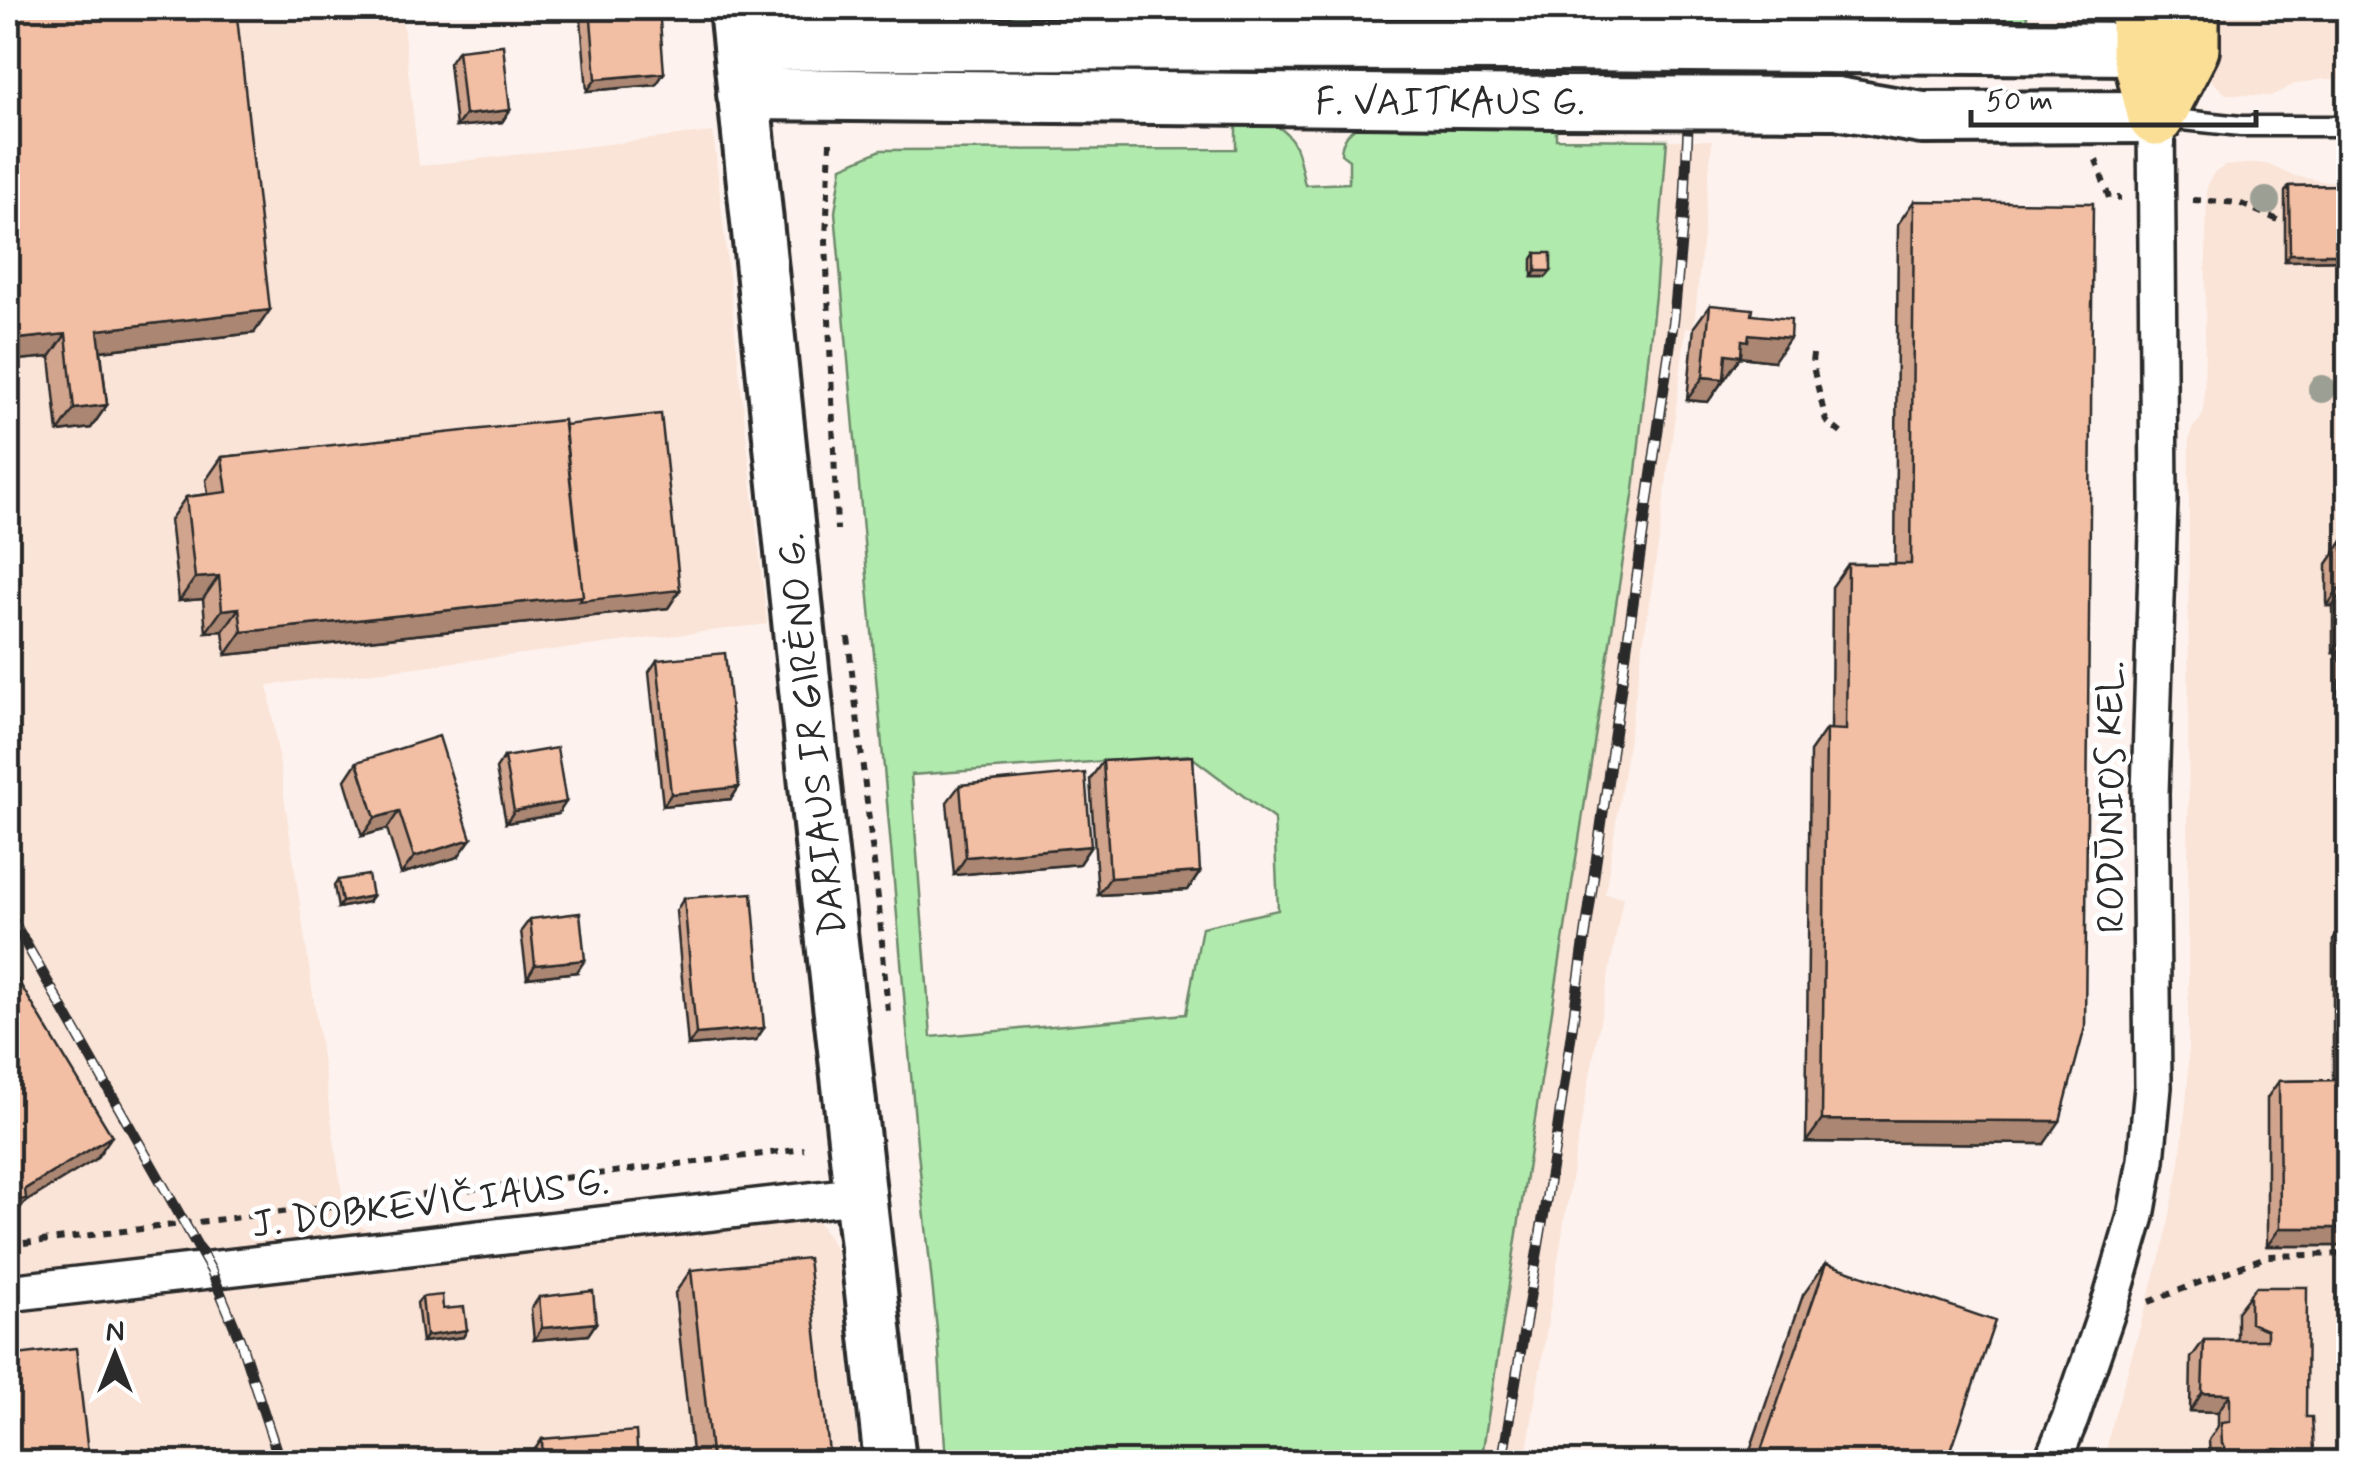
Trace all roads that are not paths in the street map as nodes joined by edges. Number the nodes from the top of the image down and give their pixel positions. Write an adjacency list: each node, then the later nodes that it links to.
1 (2191, 8): 5 (main road)
2 (737, 26): 3 (main road, F. VAITKAUS G., bridge); 4 (main road, DARIAUS IR GIRĖNO G.)
3 (2139, 28): 5 (main road)
4 (743, 94): 5 (main road, F. VAITKAUS G., bridge); 7 (main road, DARIAUS IR GIRĖNO G.)
5 (2156, 118): 6 (lane); 10 (street, RODŪNIOS KEL.)
6 (2348, 126)
7 (862, 1195): 8 (street, J. DOBKEVIČIAUS G.); 9 (main road, DARIAUS IR GIRĖNO G.)
8 (8, 1293)
9 (890, 1462)
10 (2052, 1462)

